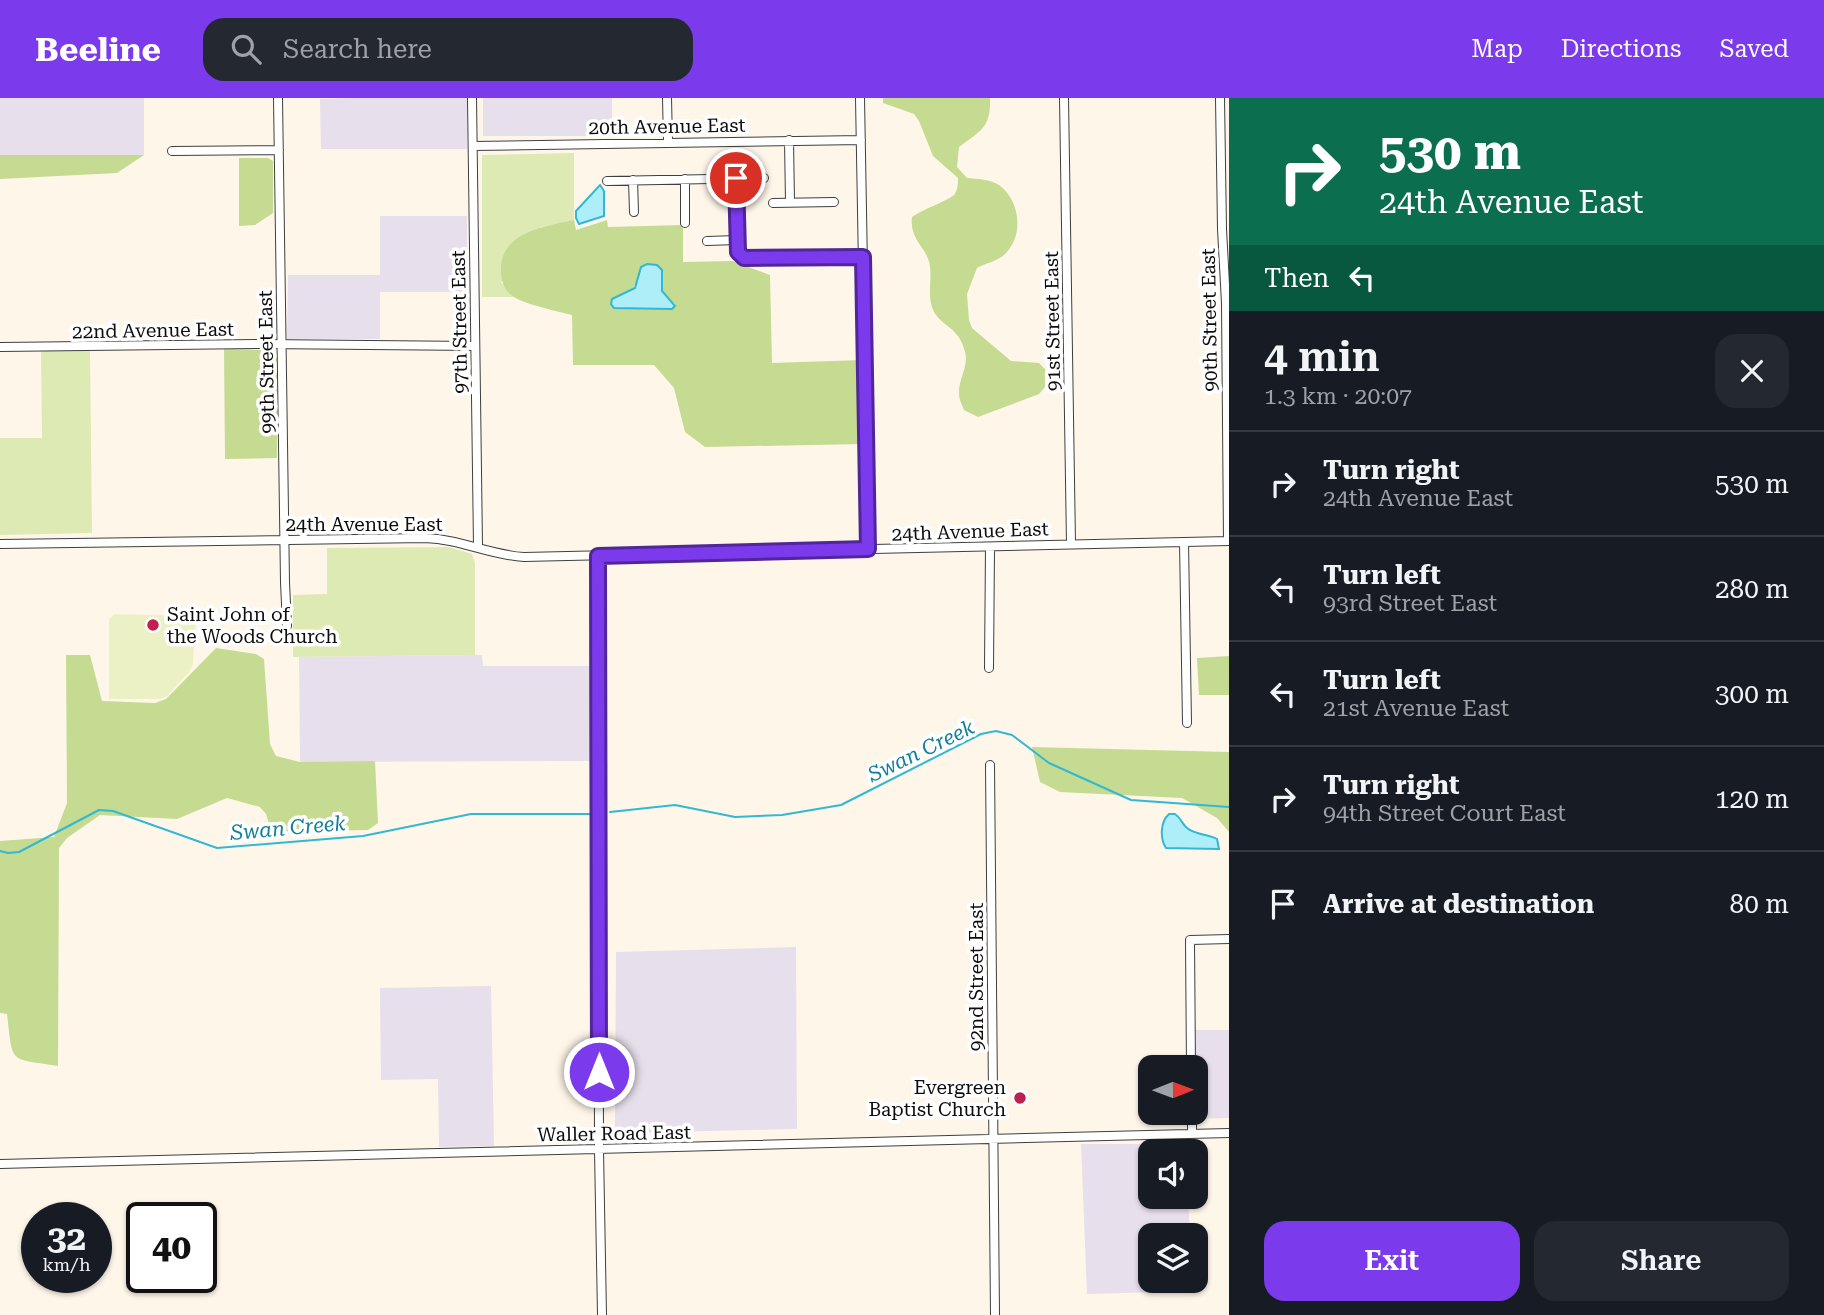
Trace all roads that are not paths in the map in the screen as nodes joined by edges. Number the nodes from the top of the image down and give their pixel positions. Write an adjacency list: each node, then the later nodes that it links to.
1 (278, 98): 11 (street, 99th Street East)
2 (472, 98): 10 (street, 97th Street East)
3 (667, 98): 9 (street)
4 (860, 98): 8 (street)
5 (1064, 98): 33 (street, 91st Street East)
6 (1220, 98): 30 (street, 90th Street East)
7 (789, 140): 8 (street, 20th Avenue East); 9 (street, 20th Avenue East); 18 (street)
8 (861, 140): 25 (street)
9 (668, 142): 10 (street, 20th Avenue East)
10 (473, 146): 26 (street, 97th Street East)
11 (279, 150): 12 (street); 27 (street, 99th Street East)
12 (172, 151)
13 (736, 178): 14 (street); 15 (street); 23 (street)
14 (764, 178)
15 (685, 179): 16 (street); 22 (street)
16 (633, 180): 17 (street); 21 (street)
17 (607, 181)
18 (790, 202): 19 (street); 20 (street)
19 (834, 202)
20 (774, 203)
21 (634, 212)
22 (685, 223)
23 (737, 240): 24 (street); 25 (street)
24 (707, 241)
25 (863, 257): 36 (street)
26 (475, 345): 27 (street, 22nd Avenue East); 34 (street, 97th Street East)
27 (281, 346): 28 (street, 22nd Avenue East); 29 (street, 99th Street East)
28 (0, 347)
29 (285, 539): 32 (street, 24th Avenue East); 34 (street, 24th Avenue East); 38 (street, 99th Street East)
30 (1228, 541): 31 (street, 24th Avenue East)
31 (1184, 542): 33 (street, 24th Avenue East); 40 (street)
32 (0, 544)
33 (1071, 544): 35 (street, 24th Avenue East)
34 (478, 546): 37 (street, 24th Avenue East)
35 (990, 547): 36 (street, 24th Avenue East); 39 (street)
36 (868, 549): 37 (street, 24th Avenue East)
37 (598, 556): 48 (street)
38 (287, 626)
39 (989, 668)
40 (1187, 723)
41 (990, 765): 47 (street, 92nd Street East)
42 (1229, 939): 43 (street)
43 (1191, 1055)
44 (1192, 1125): 46 (street)
45 (1229, 1133): 46 (street, Waller Road East)
46 (1192, 1134): 47 (street, Waller Road East)
47 (992, 1139): 48 (street, Waller Road East); 51 (street, 92nd Street East)
48 (599, 1150): 49 (street, Waller Road East); 50 (street)
49 (0, 1164)
50 (602, 1315)
51 (995, 1315)

